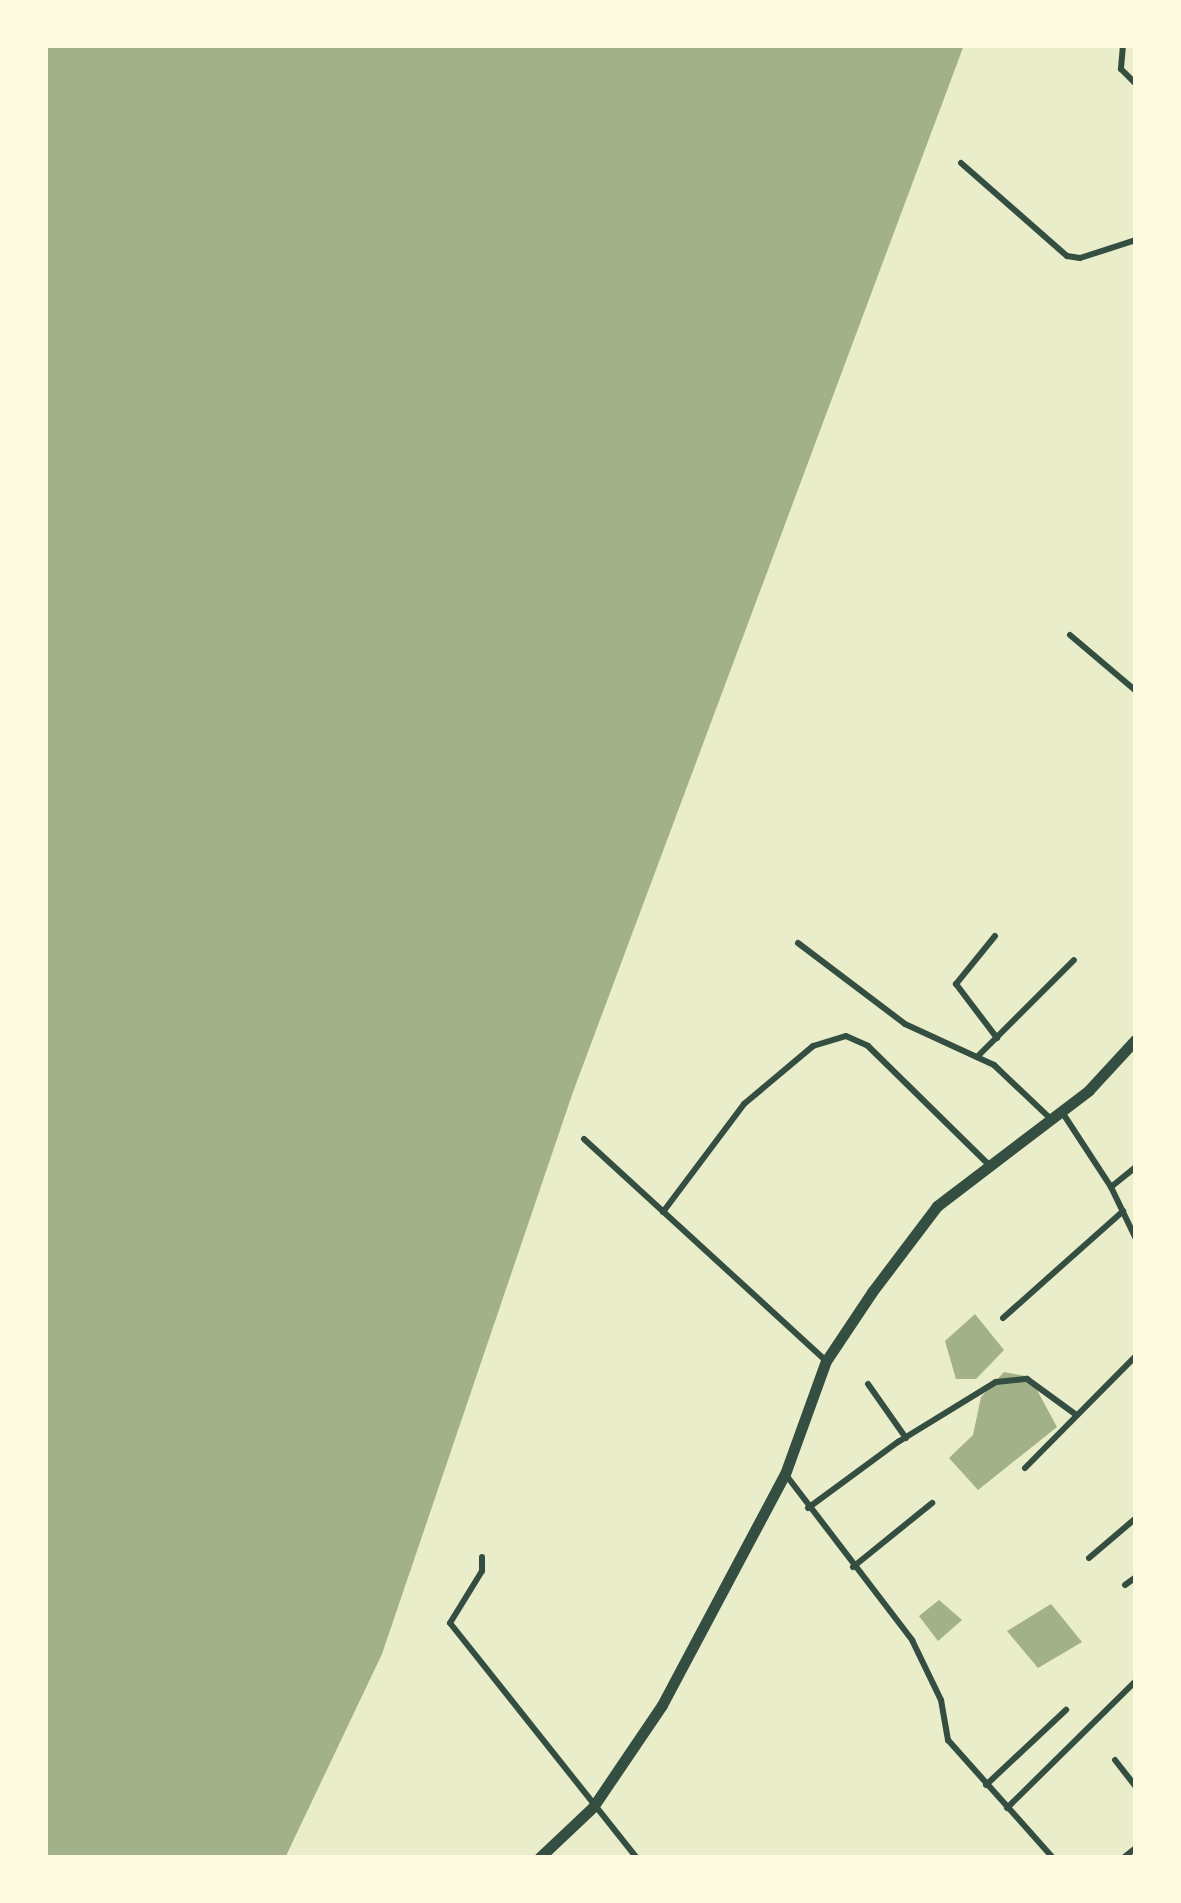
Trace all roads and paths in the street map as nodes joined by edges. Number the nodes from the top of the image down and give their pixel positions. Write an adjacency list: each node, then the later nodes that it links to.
1 (1122, 45): 2 (street)
2 (1136, 84)
3 (961, 162): 4 (street)
4 (1136, 240)
5 (1070, 635): 6 (street)
6 (1136, 691)
7 (995, 936): 10 (street)
8 (798, 943): 12 (street)
9 (1074, 960): 10 (street)
10 (997, 1038): 12 (street)
11 (1136, 1039): 13 (main road)
12 (978, 1057): 13 (street)
13 (1057, 1116): 15 (main road); 17 (street)
14 (584, 1139): 18 (street)
15 (988, 1164): 18 (street); 23 (main road)
16 (1135, 1169): 17 (street)
17 (1111, 1186): 19 (street)
18 (663, 1212): 23 (street)
19 (1123, 1212): 20 (street); 21 (street)
20 (1136, 1240)
21 (1003, 1318)
22 (1136, 1356): 25 (street)
23 (826, 1360): 28 (main road)
24 (868, 1384): 26 (street)
25 (1074, 1414): 26 (street); 27 (street)
26 (906, 1438): 30 (street)
27 (1025, 1468)
28 (785, 1474): 30 (street); 42 (main road)
29 (932, 1504): 34 (street)
30 (808, 1508): 34 (street)
31 (1136, 1518): 33 (street)
32 (482, 1557): 42 (street)
33 (1089, 1558)
34 (852, 1567): 40 (street)
35 (1136, 1577): 36 (street)
36 (1125, 1585)
37 (1136, 1680): 43 (street)
38 (1066, 1710): 40 (street)
39 (1115, 1760): 41 (street)
40 (986, 1786): 43 (street)
41 (1136, 1788)
42 (593, 1807): 45 (main road); 46 (street)
43 (1008, 1808): 47 (street)
44 (1136, 1848): 48 (street)
45 (539, 1858)
46 (638, 1858)
47 (1053, 1858)
48 (1123, 1858)

